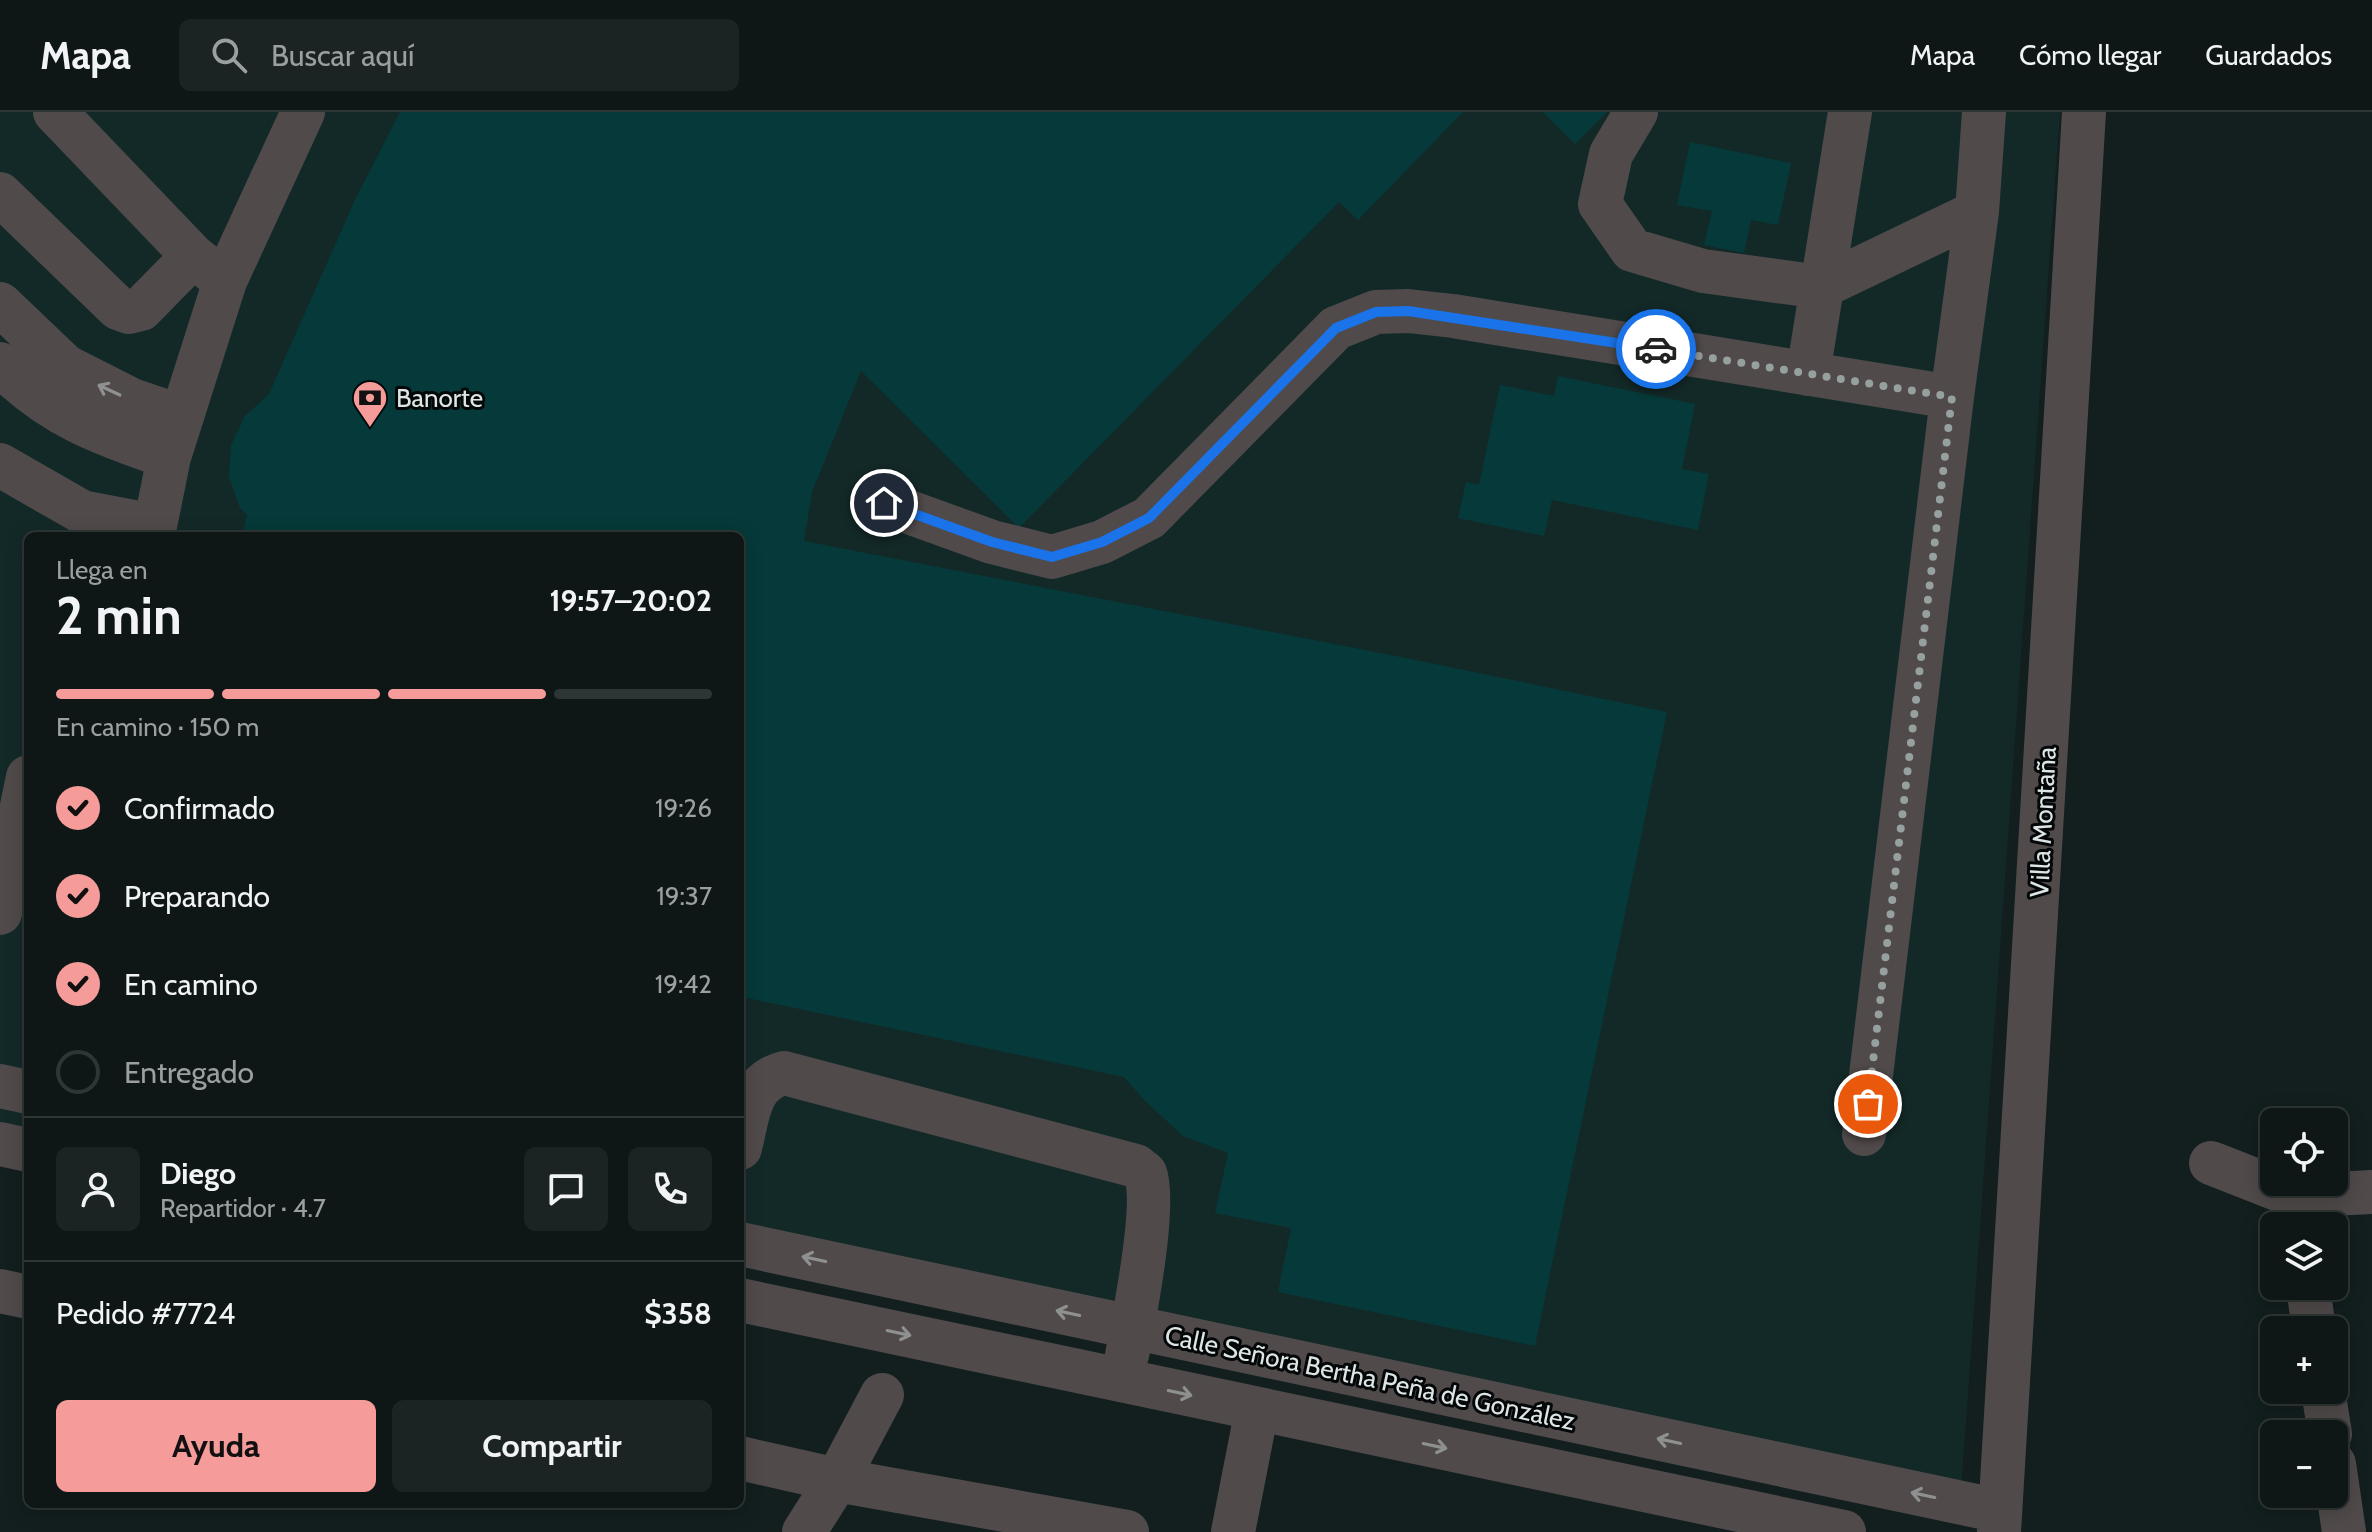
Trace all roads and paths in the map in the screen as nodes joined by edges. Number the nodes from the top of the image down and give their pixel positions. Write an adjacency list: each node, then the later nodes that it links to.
1 (55, 112): 9 (street)
2 (303, 112): 9 (street)
3 (1636, 112): 10 (street)
4 (1850, 112): 10 (street)
5 (1984, 112): 8 (street)
6 (2084, 112): 44 (street, Villa Montaña)
7 (0, 194): 9 (street)
8 (1977, 212): 10 (street); 14 (street)
9 (209, 268): 15 (street)
10 (1821, 287): 13 (street)
11 (0, 304): 15 (street, one-way to 11)
12 (0, 364): 15 (street)
13 (1808, 374): 14 (street); 17 (street)
14 (1952, 397): 25 (street)
15 (176, 437): 19 (street)
16 (0, 465): 18 (street)
17 (884, 503)
18 (80, 524): 19 (street)
19 (154, 531)
20 (17, 789): 21 (street)
21 (0, 913)
22 (0, 1086): 23 (street)
23 (24, 1091)
24 (744, 1132): 35 (street)
25 (1864, 1134)
26 (0, 1144): 27 (street)
27 (24, 1149)
28 (2211, 1163): 30 (street)
29 (2372, 1192): 30 (street)
30 (2297, 1211)
31 (744, 1245): 35 (street, Calle Señora Bertha Peña de González, one-way to 31)
32 (0, 1291): 33 (street)
33 (24, 1296)
34 (744, 1301): 36 (street, Calle Señora Bertha Peña de González, one-way to 36)
35 (1132, 1327): 36 (street); 39 (street, Calle Señora Bertha Peña de González)
36 (1121, 1381): 38 (street, Calle Señora Bertha Peña de González, one-way to 38)
37 (882, 1395): 41 (street)
38 (1257, 1409): 42 (street, Calle Señora Bertha Peña de González, one-way to 42); 48 (street)
39 (1610, 1429): 42 (street); 44 (street, Calle Señora Bertha Peña de González, one-way to 39)
40 (744, 1459): 41 (street)
41 (837, 1480): 46 (street); 47 (street)
42 (1598, 1481): 45 (street, Calle Señora Bertha Peña de González)
43 (2340, 1508): 50 (street)
44 (1999, 1522)
45 (1780, 1526): 49 (street, Calle Señora Bertha Peña de González)
46 (804, 1532)
47 (1127, 1532)
48 (1233, 1532)
49 (1844, 1532)
50 (2344, 1532)

